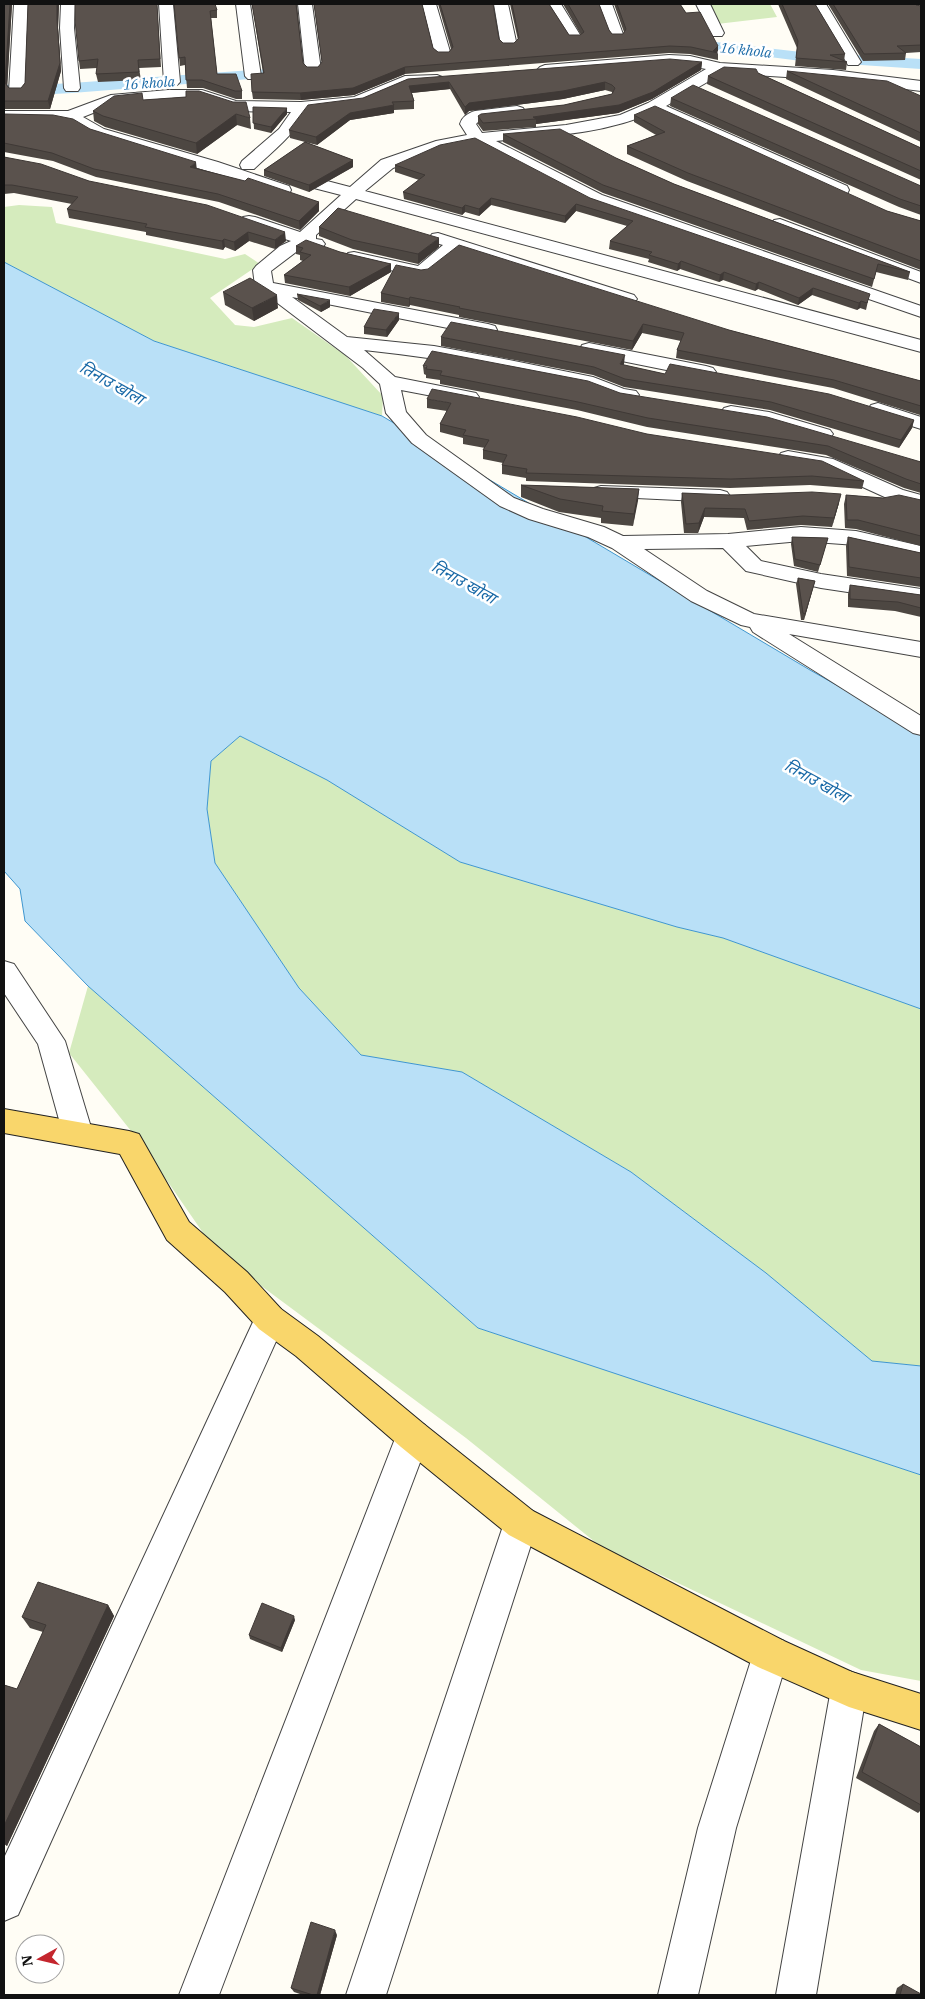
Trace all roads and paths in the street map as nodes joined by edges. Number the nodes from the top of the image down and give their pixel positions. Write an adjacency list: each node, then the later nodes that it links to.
1 (21, 4): 29 (street)
2 (68, 4): 27 (street)
3 (166, 4): 24 (street)
4 (243, 4): 22 (street)
5 (305, 4): 20 (street)
6 (429, 4): 16 (street)
7 (501, 4): 15 (street)
8 (554, 4): 14 (street)
9 (605, 4): 13 (street)
10 (703, 4): 12 (street)
11 (819, 4): 17 (street)
12 (716, 33)
13 (617, 37)
14 (574, 38)
15 (509, 46)
16 (443, 55)
17 (853, 62)
18 (720, 68): 19 (street); 21 (street); 25 (street)
19 (748, 69): 26 (street); 28 (street)
20 (313, 70)
21 (527, 72)
22 (253, 76)
23 (455, 78): 33 (street)
24 (172, 82)
25 (690, 84): 31 (street); 32 (street)
26 (914, 85): 30 (street)
27 (72, 88)
28 (791, 90)
29 (16, 91)
30 (921, 91)
31 (708, 92)
32 (654, 106): 37 (street); 43 (street)
33 (301, 107): 36 (street); 40 (street)
34 (534, 109): 38 (street)
35 (4, 116): 36 (street)
36 (70, 116): 40 (street); 42 (street)
37 (566, 130): 38 (street); 39 (street)
38 (477, 138): 41 (street); 55 (street)
39 (583, 140)
40 (248, 165): 41 (street)
41 (353, 193): 45 (street); 59 (street)
42 (300, 197)
43 (857, 197)
44 (318, 203): 45 (street)
45 (336, 209): 47 (street); 50 (street)
46 (232, 214): 50 (street)
47 (354, 214)
48 (762, 217): 52 (street)
49 (419, 232): 51 (street)
50 (307, 240): 51 (street); 53 (street)
51 (456, 243): 54 (street)
52 (921, 278)
53 (264, 286): 56 (street); 57 (street)
54 (642, 303)
55 (921, 312)
56 (506, 334)
57 (342, 342): 61 (street); 62 (street)
58 (573, 346): 60 (street)
59 (921, 346)
60 (727, 376)
61 (389, 382): 63 (street); 69 (street)
62 (648, 398)
63 (483, 400)
64 (857, 403): 66 (street)
65 (713, 409): 67 (street)
66 (921, 422)
67 (845, 440)
68 (770, 455): 72 (street)
69 (487, 488): 70 (street); 77 (street)
70 (530, 489)
71 (584, 491): 73 (street)
72 (896, 495): 74 (street); 75 (street)
73 (739, 496)
74 (854, 496)
75 (921, 501)
76 (728, 541): 77 (street); 78 (street); 79 (street)
77 (620, 543): 80 (street)
78 (921, 553)
79 (921, 596)
80 (749, 620): 81 (street); 82 (street)
81 (921, 649)
82 (915, 719)
83 (4, 971): 85 (street)
84 (4, 1121): 85 (main road)
85 (78, 1134): 86 (main road)
86 (270, 1319): 87 (main road); 92 (street)
87 (413, 1436): 88 (main road); 93 (street)
88 (521, 1523): 89 (main road); 94 (street)
89 (771, 1654): 90 (main road); 95 (street)
90 (849, 1689): 91 (main road); 96 (street)
91 (921, 1712)
92 (4, 1901)
93 (199, 1995)
94 (366, 1995)
95 (678, 1995)
96 (796, 1995)

